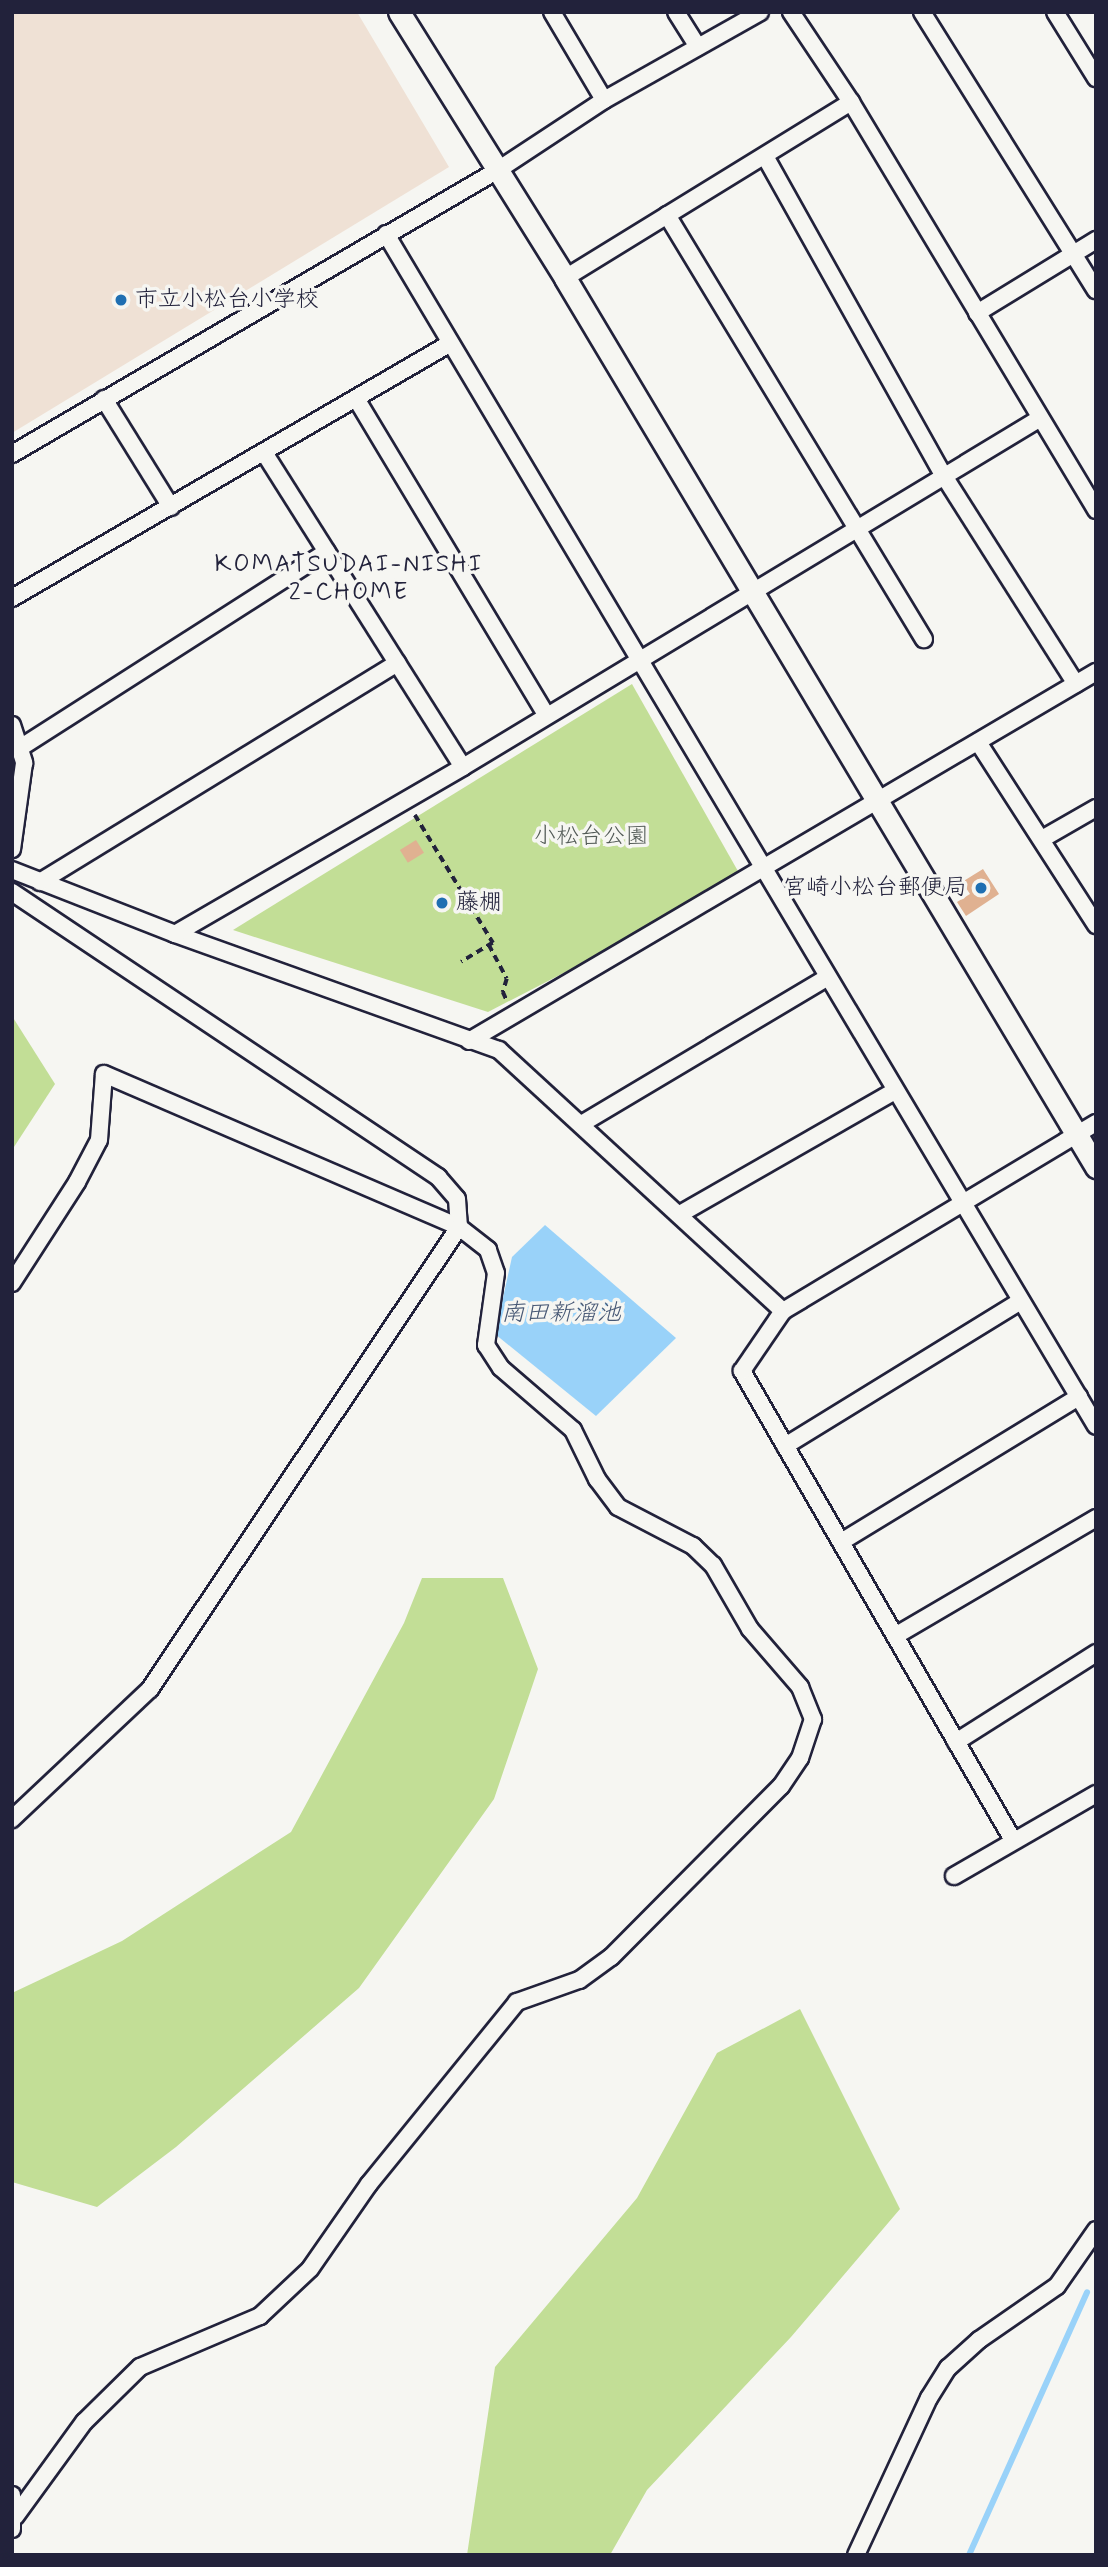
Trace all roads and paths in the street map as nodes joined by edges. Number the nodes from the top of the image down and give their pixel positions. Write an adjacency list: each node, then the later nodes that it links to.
1 (399, 12): 13 (street)
2 (552, 12): 10 (street)
3 (676, 12): 8 (street)
4 (760, 12): 8 (street)
5 (791, 12): 11 (street)
6 (922, 12): 17 (street)
7 (1055, 12): 9 (street)
8 (698, 47): 10 (street)
9 (1096, 78)
10 (604, 100): 13 (street)
11 (851, 102): 12 (street); 20 (street)
12 (766, 158): 14 (street); 27 (street)
13 (498, 170): 15 (street); 18 (street)
14 (667, 215): 18 (street); 30 (street)
15 (386, 234): 21 (street); 22 (street)
16 (1096, 240): 17 (street)
17 (1075, 254): 19 (street); 20 (street)
18 (565, 278): 32 (street)
19 (1096, 290)
20 (977, 313): 24 (street)
21 (449, 344): 23 (street); 35 (street)
22 (104, 399): 25 (street); 28 (street)
23 (357, 400): 26 (street); 39 (street)
24 (1039, 419): 27 (street); 29 (street)
25 (12, 454)
26 (265, 454): 28 (street); 31 (street)
27 (944, 476): 30 (street); 38 (street)
28 (171, 507): 33 (street)
29 (1096, 510)
30 (858, 528): 32 (street); 34 (street)
31 (327, 552): 36 (street); 42 (street)
32 (751, 592): 35 (street); 44 (street)
33 (12, 598)
34 (924, 639)
35 (641, 656): 39 (street); 49 (street)
36 (397, 663): 43 (street); 51 (street)
37 (1096, 672): 38 (street)
38 (1076, 684): 41 (street)
39 (546, 715): 43 (street)
40 (12, 724): 42 (street)
41 (978, 742): 44 (street); 47 (street)
42 (20, 748): 48 (street)
43 (463, 767): 54 (street)
44 (876, 804): 49 (street); 63 (street)
45 (411, 807): 55 (path)
46 (1096, 808): 47 (street)
47 (1042, 839): 53 (street)
48 (12, 849)
49 (764, 869): 57 (street); 59 (street)
50 (12, 870): 51 (street)
51 (40, 882): 54 (street)
52 (12, 892): 67 (street)
53 (1096, 925)
54 (175, 934): 59 (street)
55 (489, 945): 56 (path); 58 (path)
56 (461, 962)
57 (828, 977): 60 (street); 61 (street)
58 (507, 979)
59 (470, 1041): 61 (street)
60 (895, 1090): 65 (street); 66 (street)
61 (583, 1123): 66 (street)
62 (1096, 1123): 63 (street)
63 (1077, 1134): 64 (street); 65 (street)
64 (1096, 1167)
65 (962, 1203): 69 (street); 70 (street)
66 (680, 1214): 70 (street)
67 (459, 1227): 68 (street); 80 (street); 85 (street)
68 (12, 1283)
69 (1021, 1301): 71 (street); 73 (street)
70 (783, 1311): 73 (street)
71 (1079, 1397): 72 (street); 75 (street)
72 (1096, 1426)
73 (785, 1446): 75 (street)
74 (1096, 1518): 76 (street)
75 (841, 1542): 76 (street)
76 (895, 1636): 78 (street)
77 (1096, 1653): 78 (street)
78 (956, 1742): 81 (street)
79 (1096, 1794): 81 (street)
80 (12, 1819)
81 (1013, 1840): 82 (street)
82 (954, 1876)
83 (1096, 2230): 86 (street)
84 (12, 2495): 85 (street)
85 (14, 2523)
86 (856, 2555)

